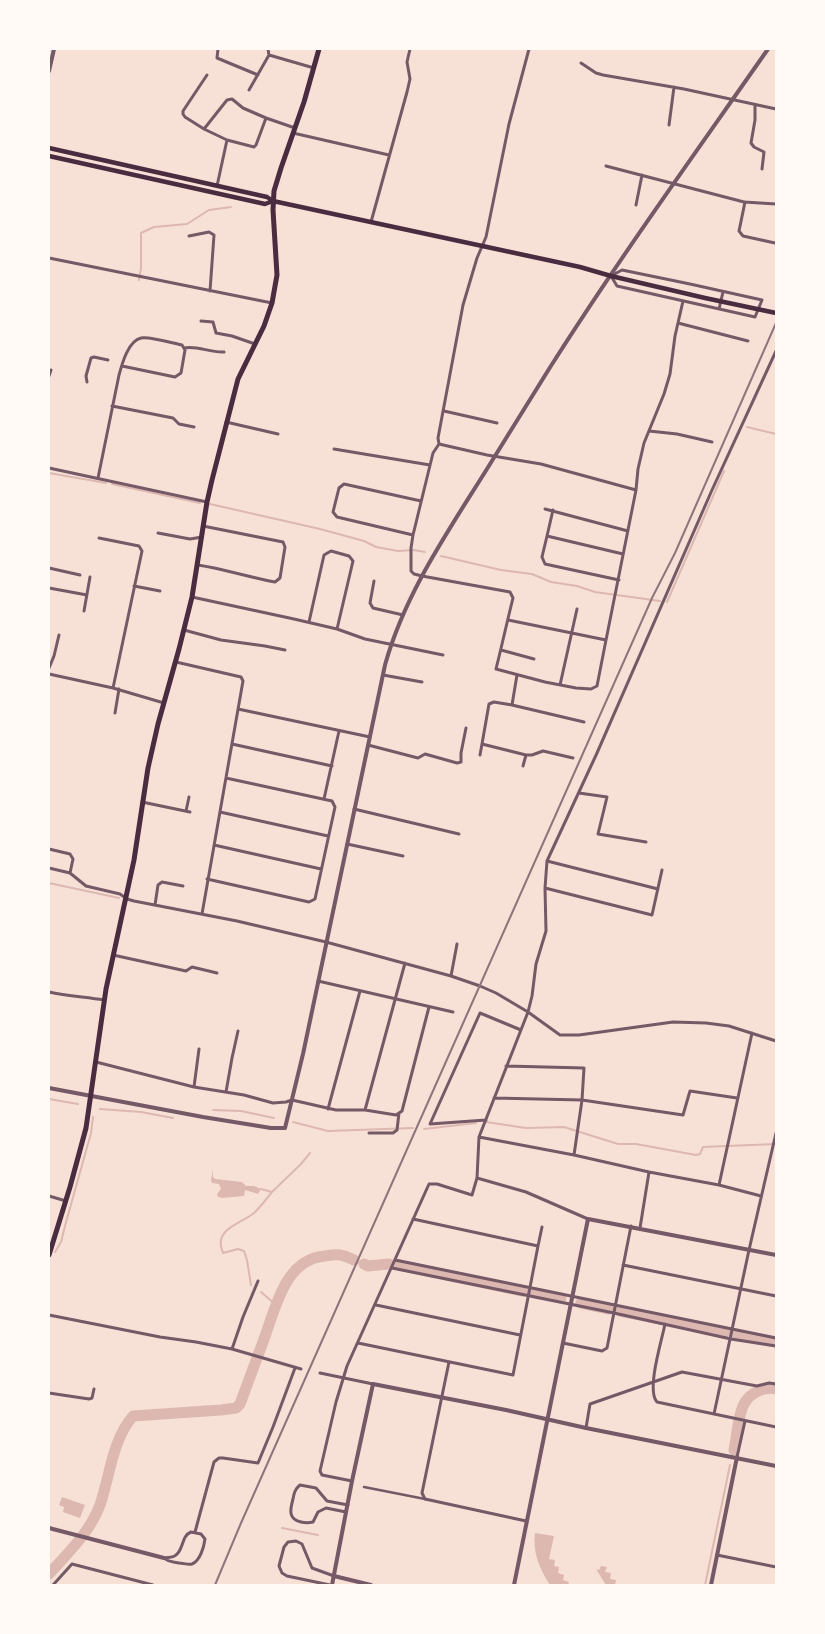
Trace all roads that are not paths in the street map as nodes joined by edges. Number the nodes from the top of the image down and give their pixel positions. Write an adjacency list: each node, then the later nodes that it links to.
1 (54, 49): 11 (street)
2 (218, 49): 13 (street)
3 (268, 49): 8 (street)
4 (319, 49): 10 (main road)
5 (410, 49): 25 (street)
6 (529, 49): 39 (street)
7 (768, 49): 16 (street)
8 (269, 55): 10 (street); 13 (street)
9 (582, 63): 14 (street)
10 (314, 68): 22 (main road)
11 (49, 71)
12 (207, 75): 21 (street)
13 (258, 75): 15 (street)
14 (674, 87): 16 (street); 20 (street)
15 (249, 90)
16 (732, 100): 17 (street); 30 (street)
17 (755, 105): 18 (street); 28 (street)
18 (776, 109)
19 (266, 118): 21 (street); 22 (street); 23 (street)
20 (669, 125)
21 (204, 129): 23 (street)
22 (294, 131): 25 (street); 32 (main road)
23 (227, 140): 31 (street)
24 (49, 148): 31 (main road)
25 (389, 155): 36 (street)
26 (49, 156): 32 (main road)
27 (606, 166): 29 (street)
28 (762, 169)
29 (642, 175): 30 (street); 35 (street)
30 (674, 184): 33 (street); 41 (street)
31 (217, 186): 32 (main road)
32 (273, 201): 36 (main road); 45 (main road)
33 (745, 202): 34 (street); 38 (street)
34 (776, 204)
35 (636, 205)
36 (371, 222): 39 (main road)
37 (189, 236): 42 (street)
38 (775, 243)
39 (483, 246): 41 (main road); 61 (street)
40 (49, 258): 42 (street)
41 (611, 276): 43 (street); 44 (street); 47 (main road); 70 (street)
42 (210, 291): 45 (street)
43 (723, 292): 46 (street); 46 (street)
44 (683, 301): 46 (street); 49 (street)
45 (272, 303): 51 (main road)
46 (719, 309)
47 (776, 313)
48 (201, 321): 51 (street)
49 (678, 323): 50 (street); 65 (street)
50 (748, 341)
51 (255, 344): 62 (main road)
52 (184, 348): 53 (street); 56 (street); 56 (street)
53 (224, 352)
54 (776, 352): 140 (street)
55 (108, 360): 59 (street)
56 (122, 366): 60 (street)
57 (51, 370): 58 (street)
58 (49, 376)
59 (87, 382)
60 (112, 406): 64 (street); 73 (street)
61 (444, 411): 63 (street); 68 (street)
62 (226, 422): 66 (street); 76 (main road)
63 (497, 422)
64 (194, 427)
65 (649, 431): 67 (street); 74 (street)
66 (278, 434)
67 (712, 442)
68 (439, 444): 70 (street); 71 (street)
69 (334, 449): 71 (street)
70 (496, 456): 74 (street); 90 (street)
71 (430, 465): 75 (street)
72 (49, 468): 73 (street)
73 (98, 478): 76 (street)
74 (636, 490): 80 (street)
75 (421, 501): 82 (street); 82 (street)
76 (206, 502): 79 (main road)
77 (545, 509): 78 (street)
78 (553, 510): 80 (street); 83 (street)
79 (203, 526): 85 (main road); 87 (street)
80 (628, 532): 86 (street)
81 (158, 533): 85 (street)
82 (413, 535): 90 (street)
83 (547, 536): 86 (street); 92 (street)
84 (99, 538): 94 (street)
85 (202, 538): 87 (main road)
86 (623, 554): 92 (street)
87 (198, 565): 98 (main road)
88 (49, 568): 89 (street)
89 (80, 575)
90 (422, 576): 101 (street); 102 (street)
91 (90, 577): 97 (street)
92 (619, 580): 108 (street)
93 (374, 581): 101 (street)
94 (134, 586): 96 (street); 121 (street)
95 (49, 588): 97 (street)
96 (160, 591)
97 (87, 595): 100 (street)
98 (192, 597): 103 (street); 105 (main road)
99 (577, 609): 106 (street)
100 (84, 611)
101 (403, 615): 109 (street)
102 (508, 620): 106 (street); 111 (street)
103 (309, 622): 104 (street); 104 (street)
104 (337, 629): 109 (street)
105 (184, 630): 110 (street); 114 (main road)
106 (572, 633): 108 (street); 120 (street)
107 (59, 635): 115 (street)
108 (606, 640): 120 (street)
109 (390, 645): 112 (street); 117 (street)
110 (285, 650)
111 (501, 650): 113 (street); 118 (street)
112 (443, 655)
113 (534, 659)
114 (176, 662): 123 (main road); 125 (street)
115 (49, 668)
116 (49, 674): 121 (street)
117 (383, 674): 119 (street); 130 (street)
118 (517, 674): 120 (street); 124 (street)
119 (422, 682)
120 (560, 685)
121 (113, 688): 122 (street)
122 (119, 689): 123 (street); 126 (street)
123 (164, 703): 143 (main road)
124 (512, 705): 127 (street); 132 (street)
125 (238, 709): 129 (street); 131 (street)
126 (115, 713)
127 (584, 722)
128 (466, 728): 133 (street)
129 (339, 731): 130 (street); 137 (street)
130 (370, 737): 133 (street)
131 (232, 744): 137 (street); 139 (street)
132 (482, 744): 134 (street); 135 (street)
133 (368, 745): 144 (street)
134 (480, 754)
135 (526, 755): 136 (street); 138 (street)
136 (573, 758)
137 (332, 766): 142 (street)
138 (523, 766)
139 (226, 778): 142 (street); 147 (street)
140 (579, 793): 150 (street); 155 (street)
141 (188, 797): 145 (street)
142 (324, 799): 149 (street)
143 (142, 802): 145 (street); 164 (main road)
144 (354, 809): 148 (street); 151 (street)
145 (186, 812): 146 (street)
146 (190, 812)
147 (220, 812): 149 (street); 152 (street)
148 (459, 834)
149 (328, 836): 157 (street)
150 (646, 842)
151 (347, 844): 154 (street); 167 (street)
152 (214, 845): 157 (street); 160 (street)
153 (49, 849): 159 (street)
154 (403, 856)
155 (547, 861): 162 (street); 163 (street)
156 (49, 868): 159 (street)
157 (321, 869): 160 (street)
158 (662, 870): 163 (street)
159 (70, 873): 164 (street)
160 (207, 879): 166 (street)
161 (183, 886): 165 (street)
162 (545, 888): 163 (street); 180 (street)
163 (658, 889)
164 (127, 899): 165 (street); 169 (main road)
165 (155, 905): 166 (street)
166 (202, 914): 167 (street)
167 (326, 942): 170 (street); 173 (street)
168 (457, 944): 172 (street)
169 (113, 955): 171 (street); 177 (main road)
170 (405, 963): 172 (street); 176 (street)
171 (217, 973)
172 (451, 976): 180 (street)
173 (318, 981): 174 (street); 194 (street)
174 (360, 991): 176 (street); 196 (street)
175 (49, 992): 177 (street)
176 (395, 999): 178 (street); 197 (street)
177 (105, 1000): 186 (main road)
178 (429, 1007): 179 (street); 198 (street)
179 (453, 1012)
180 (528, 1012): 181 (street); 183 (street)
181 (521, 1030): 187 (street); 199 (street)
182 (238, 1031): 190 (street)
183 (752, 1033): 184 (street); 193 (street)
184 (776, 1041)
185 (199, 1049): 188 (street)
186 (96, 1062): 188 (street); 191 (main road)
187 (506, 1066): 192 (street); 195 (street)
188 (194, 1087): 190 (street)
189 (49, 1088): 191 (street)
190 (226, 1092): 194 (street)
191 (90, 1096): 194 (street); 209 (main road)
192 (494, 1098): 195 (street); 199 (street)
193 (737, 1098): 195 (street); 206 (street)
194 (292, 1100): 196 (street)
195 (582, 1100): 203 (street)
196 (328, 1108): 197 (street)
197 (365, 1110): 198 (street)
198 (399, 1113): 200 (street)
199 (486, 1120): 202 (street)
200 (369, 1133)
201 (776, 1133): 208 (street)
202 (479, 1137): 203 (street); 205 (street)
203 (574, 1155): 204 (street)
204 (649, 1172): 206 (street); 214 (street)
205 (477, 1178): 210 (street); 211 (street)
206 (719, 1185): 208 (street)
207 (49, 1196): 209 (street)
208 (761, 1196): 216 (street)
209 (66, 1201): 217 (main road)
210 (413, 1219): 215 (street); 219 (street)
211 (588, 1219): 212 (street); 227 (street)
212 (631, 1226): 214 (street); 220 (street)
213 (542, 1227): 215 (street)
214 (640, 1228): 216 (street)
215 (538, 1246): 223 (street)
216 (749, 1250): 218 (street); 224 (street)
217 (49, 1255)
218 (776, 1255)
219 (395, 1260): 221 (street); 223 (street)
220 (624, 1265): 224 (street); 230 (street)
221 (392, 1268): 225 (street); 229 (street)
222 (258, 1281): 241 (street)
223 (530, 1288): 225 (street); 227 (street)
224 (741, 1288): 226 (street); 234 (street)
225 (528, 1296): 228 (street); 235 (street)
226 (776, 1296)
227 (572, 1297): 228 (street); 230 (street)
228 (571, 1304): 231 (street); 239 (street)
229 (376, 1305): 235 (street); 238 (street)
230 (616, 1306): 231 (street); 234 (street)
231 (614, 1313): 233 (street); 239 (street)
232 (49, 1315): 241 (street)
233 (665, 1324): 236 (street); 248 (street)
234 (732, 1330): 236 (street); 237 (street)
235 (520, 1335): 242 (street)
236 (731, 1338): 240 (street); 247 (street)
237 (776, 1338)
238 (358, 1343): 242 (street); 246 (street)
239 (563, 1343): 255 (street)
240 (776, 1346)
241 (232, 1349): 243 (street)
242 (448, 1362): 253 (street)
243 (295, 1368): 244 (street); 268 (street)
244 (301, 1369)
245 (320, 1373): 246 (street)
246 (343, 1378): 249 (street); 261 (street)
247 (722, 1379): 248 (street); 250 (street); 254 (street)
248 (653, 1381): 254 (street); 258 (street)
249 (373, 1384): 253 (street); 261 (street)
250 (776, 1384)
251 (94, 1389): 252 (street)
252 (49, 1393)
253 (442, 1398): 255 (street); 263 (street)
254 (714, 1414): 256 (street)
255 (548, 1419): 258 (street); 266 (street)
256 (743, 1421): 257 (street); 259 (street)
257 (776, 1427)
258 (586, 1428): 259 (street)
259 (737, 1457): 260 (street); 269 (street)
260 (776, 1466)
261 (352, 1481): 264 (street)
262 (364, 1487): 263 (street)
263 (425, 1499): 266 (street)
264 (348, 1505): 265 (street); 265 (street)
265 (346, 1512): 272 (street)
266 (526, 1521): 277 (street)
267 (49, 1528): 270 (street)
268 (195, 1532): 270 (street); 270 (street)
269 (717, 1555): 271 (street); 278 (street)
270 (164, 1558)
271 (776, 1568)
272 (334, 1576): 275 (street); 275 (street); 276 (street)
273 (53, 1585): 274 (street)
274 (154, 1585)
275 (331, 1585)
276 (371, 1585)
277 (514, 1585)
278 (711, 1585)

